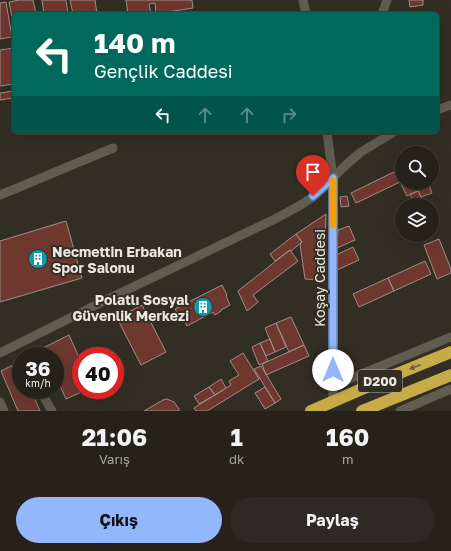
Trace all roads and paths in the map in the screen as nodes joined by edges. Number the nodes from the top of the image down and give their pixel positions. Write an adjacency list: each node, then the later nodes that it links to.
1 (303, 0): 3 (street)
2 (387, 0): 4 (street)
3 (306, 12)
4 (383, 12)
5 (451, 105): 6 (street)
6 (439, 109)
7 (327, 134): 10 (street, Koşay Caddesi)
8 (391, 134): 10 (street)
9 (113, 148): 11 (street)
10 (333, 178): 14 (street); 16 (street, Koşay Caddesi)
11 (0, 195)
12 (451, 337): 16 (street)
13 (451, 352): 19 (highway, D200, one-way to 19)
14 (0, 353)
15 (451, 375): 24 (highway, D200)
16 (333, 386): 19 (street, Koşay Caddesi)
17 (451, 389): 25 (street)
18 (45, 399): 22 (street)
19 (333, 401): 23 (highway, D200)
20 (0, 402): 21 (street)
21 (4, 411)
22 (52, 411)
23 (311, 411)
24 (362, 411)
25 (400, 411)

